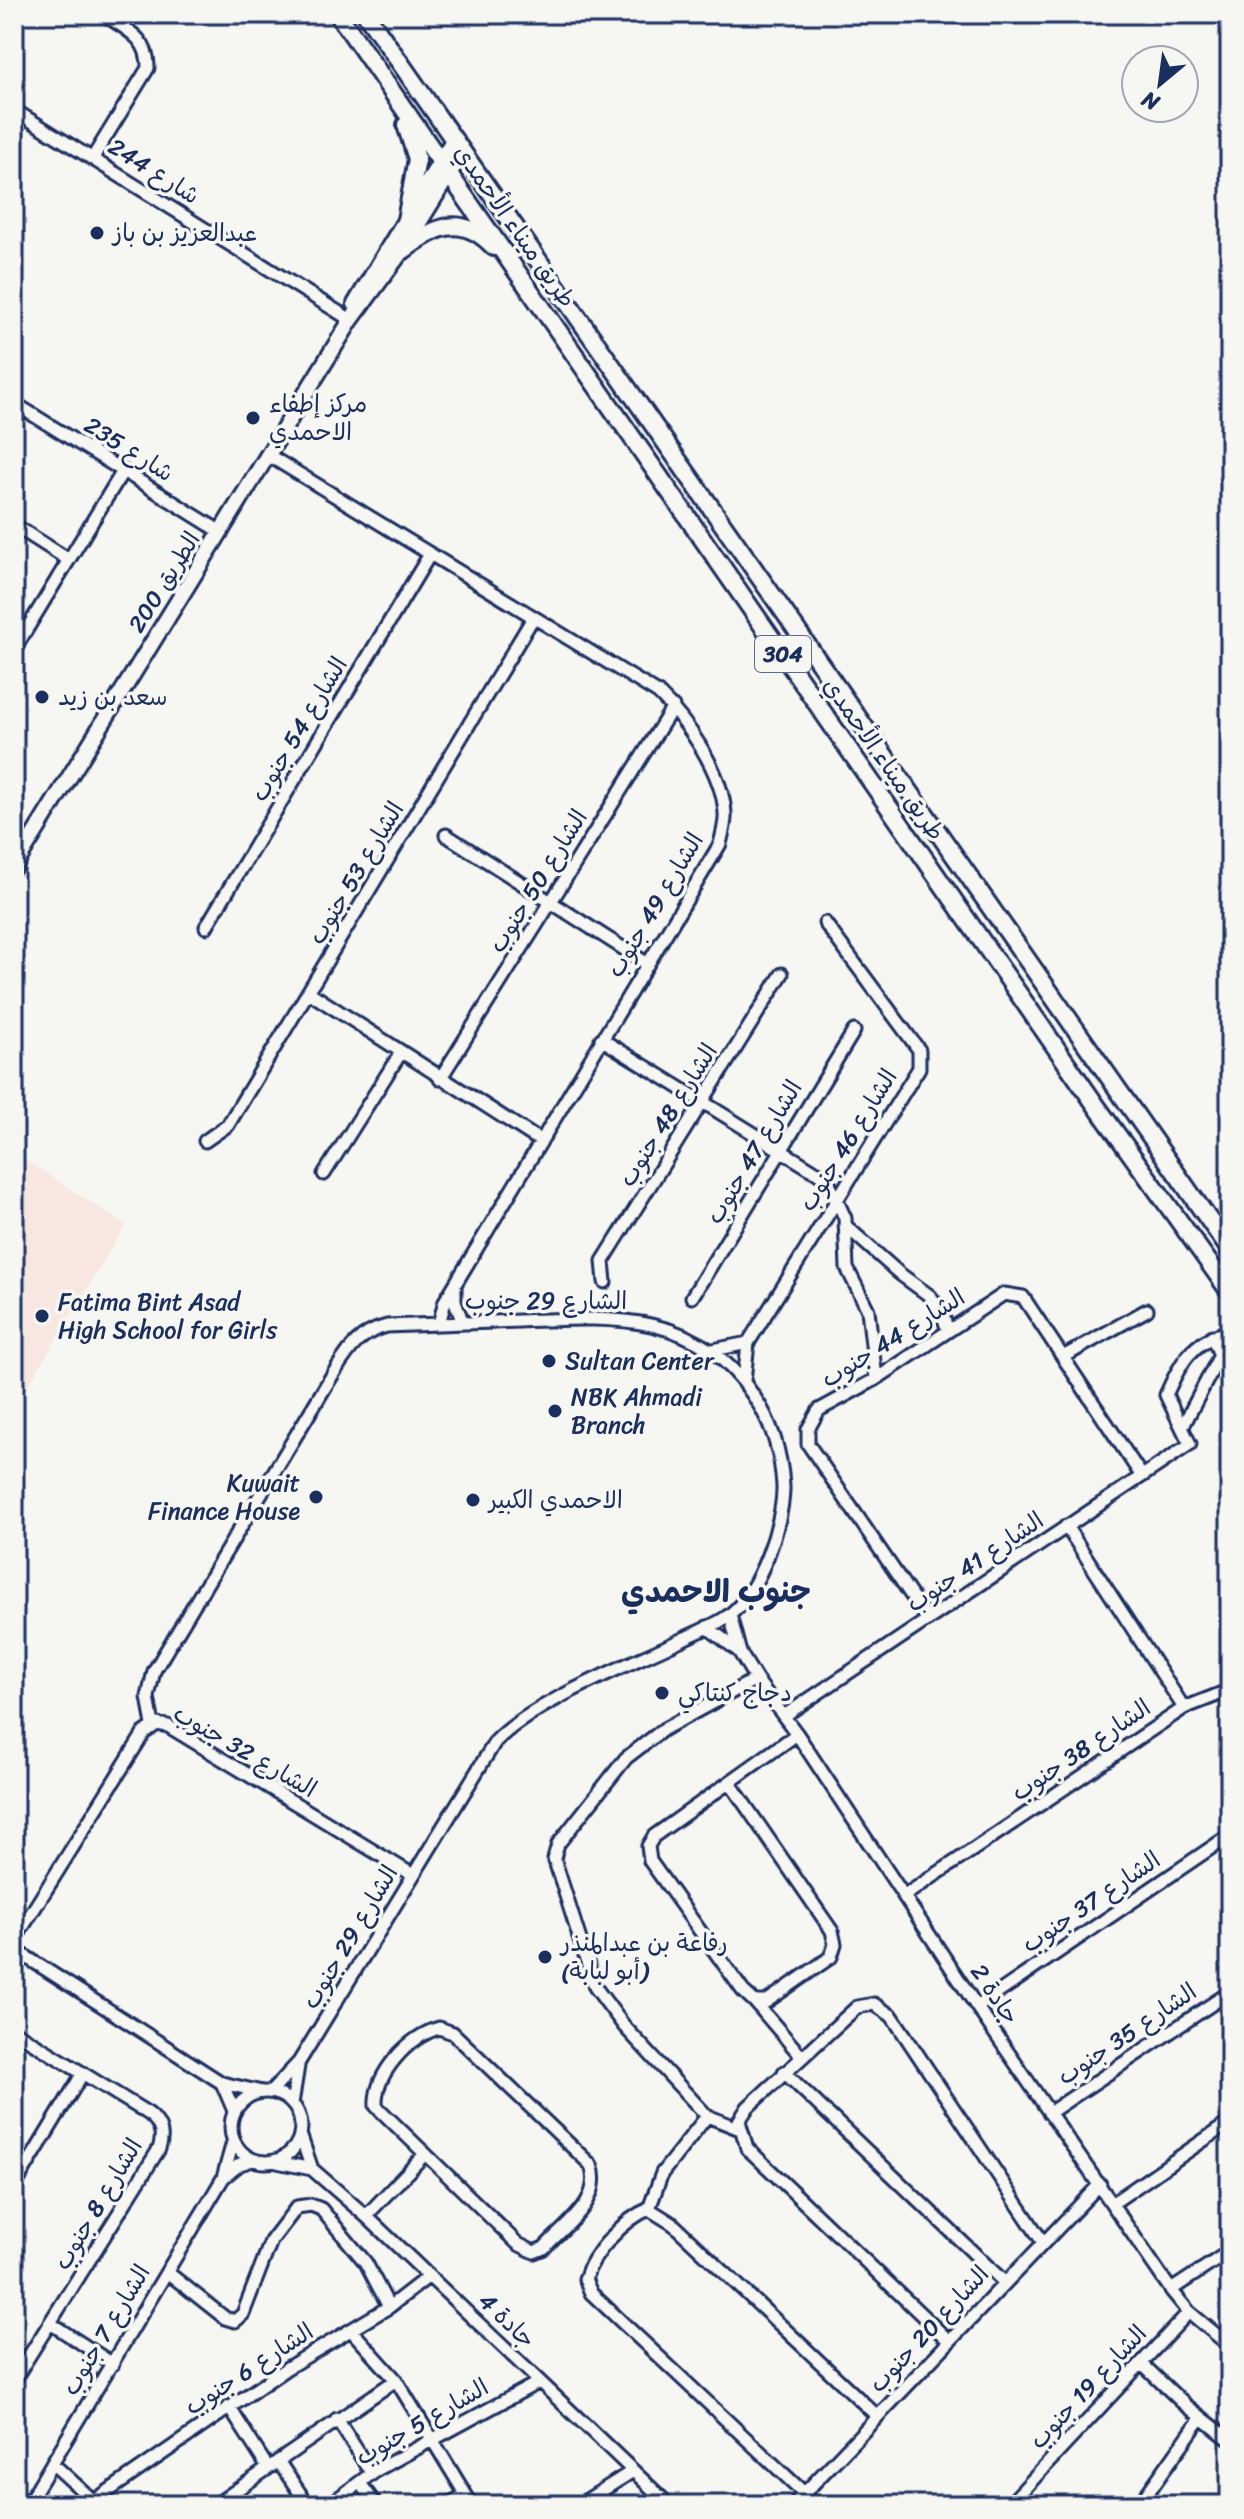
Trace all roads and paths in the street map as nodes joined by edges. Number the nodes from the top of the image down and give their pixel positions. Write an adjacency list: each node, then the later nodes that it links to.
1 (103, 14): 7 (street)
2 (338, 14): 4 (main road, طريق ميناء الأحمدي / 304)
3 (366, 14): 6 (main road, طريق ميناء الأحمدي / 304)
4 (375, 68): 8 (main road, طريق ميناء الأحمدي / 304); 9 (main road)
5 (16, 115): 7 (street, شارع 244)
6 (458, 146): 8 (main road, الطريق 200); 42 (main road, طريق ميناء الأحمدي / 304)
7 (92, 159): 12 (street, شارع 244)
8 (445, 167): 9 (main road, الطريق 200); 10 (main road, الطريق 200); 11 (main road, طريق ميناء الأحمدي / 304)
9 (405, 226): 12 (main road, الطريق 200)
10 (401, 252): 11 (main road); 12 (main road, الطريق 200)
11 (525, 280): 45 (main road, طريق ميناء الأحمدي / 304)
12 (351, 320): 14 (main road, الطريق 200)
13 (14, 403): 15 (street, شارع 235)
14 (268, 455): 17 (main road, الطريق 200); 18 (street, الشارع 49 جنوب)
15 (123, 471): 17 (street, شارع 235); 19 (street)
16 (14, 525): 19 (street)
17 (221, 532): 24 (main road, الطريق 200)
18 (430, 554): 20 (street, الشارع 49 جنوب); 27 (street, الشارع 54 جنوب)
19 (69, 560): 21 (street)
20 (533, 618): 22 (street, الشارع 49 جنوب); 30 (street, الشارع 53 جنوب)
21 (14, 650)
22 (673, 707): 25 (street, الشارع 50 جنوب); 28 (street, الشارع 49 جنوب)
23 (446, 835): 25 (street)
24 (14, 867)
25 (551, 902): 28 (street); 34 (street, الشارع 50 جنوب)
26 (825, 923): 40 (street, الشارع 46 جنوب)
27 (206, 927)
28 (646, 963): 32 (street, الشارع 49 جنوب)
29 (782, 974): 35 (street, الشارع 48 جنوب)
30 (310, 993): 33 (street); 37 (street, الشارع 53 جنوب)
31 (854, 1031): 38 (street, الشارع 47 جنوب)
32 (601, 1039): 35 (street); 36 (street, الشارع 49 جنوب)
33 (400, 1054): 34 (street); 39 (street)
34 (440, 1079): 36 (street)
35 (703, 1101): 38 (street); 43 (street, الشارع 48 جنوب)
36 (539, 1140): 44 (street, الشارع 49 جنوب)
37 (205, 1141)
38 (781, 1148): 40 (street); 46 (street, الشارع 47 جنوب)
39 (324, 1174)
40 (837, 1200): 41 (street); 53 (street, الشارع 46 جنوب)
41 (847, 1227): 50 (street); 56 (street)
42 (1230, 1250)
43 (605, 1282)
44 (457, 1283): 48 (street, الشارع 49 جنوب); 49 (street)
45 (1230, 1292)
46 (692, 1297)
47 (1147, 1310): 55 (street)
48 (439, 1324): 49 (street, الشارع 29 جنوب); 69 (street, الشارع 29 جنوب)
49 (458, 1324): 54 (street, الشارع 29 جنوب)
50 (948, 1331): 55 (street, الشارع 44 جنوب); 56 (street, الشارع 44 جنوب)
51 (1230, 1331): 52 (street)
52 (1212, 1336): 58 (street); 58 (street)
53 (748, 1343): 54 (street); 57 (street, الشارع 46 جنوب)
54 (713, 1350): 57 (street, الشارع 29 جنوب)
55 (1063, 1357): 59 (street, الشارع 44 جنوب)
56 (876, 1379): 62 (street, الشارع 44 جنوب)
57 (744, 1381): 61 (street, الشارع 29 جنوب)
58 (1182, 1428): 59 (street, الشارع 41 جنوب)
59 (1141, 1475): 60 (street, الشارع 41 جنوب)
60 (1066, 1526): 62 (street, الشارع 41 جنوب); 67 (street, الشارع 38 جنوب)
61 (730, 1615): 63 (street, الشارع 29 جنوب); 64 (street, جادة 2)
62 (928, 1620): 68 (street, الشارع 41 جنوب)
63 (707, 1627): 64 (street, جادة 2); 73 (street, الشارع 29 جنوب)
64 (740, 1653): 65 (street, جادة 2)
65 (756, 1679): 68 (street, جادة 2); 90 (street)
66 (1230, 1690): 67 (street)
67 (1184, 1708): 74 (street, الشارع 38 جنوب)
68 (784, 1716): 70 (street, جادة 2)
69 (153, 1725): 73 (street, الشارع 32 جنوب); 75 (street, الشارع 32 جنوب)
70 (797, 1734): 71 (street); 74 (street, جادة 2)
71 (730, 1783): 78 (street); 78 (street)
72 (1230, 1835): 79 (street, الشارع 37 جنوب)
73 (413, 1875): 82 (street, الشارع 29 جنوب)
74 (904, 1896): 79 (street, جادة 2)
75 (14, 1941)
76 (14, 1949): 85 (street)
77 (1230, 1992): 89 (street, الشارع 35 جنوب)
78 (755, 2002): 81 (street)
79 (977, 2007): 89 (street, جادة 2)
80 (14, 2031): 84 (street)
81 (801, 2056): 83 (street); 105 (street)
82 (299, 2062): 86 (street, الشارع 29 جنوب); 87 (street, الشارع 29 جنوب)
83 (784, 2072): 92 (street); 109 (street)
84 (83, 2073): 101 (street); 113 (street, الشارع 8 جنوب)
85 (222, 2083): 86 (street); 88 (street)
86 (267, 2092): 87 (street); 88 (street)
87 (292, 2104): 93 (street)
88 (234, 2111): 94 (street)
89 (1049, 2113): 100 (street, جادة 2)
90 (707, 2116): 92 (street); 103 (street)
91 (1230, 2122): 102 (street)
92 (740, 2129): 115 (street)
93 (300, 2134): 97 (street); 98 (street)
94 (233, 2142): 96 (street); 99 (street, الشارع 7 جنوب)
95 (425, 2154): 95 (street); 104 (street)
96 (253, 2160): 97 (street); 99 (street, الشارع 7 جنوب)
97 (275, 2161): 98 (street, جادة 4)
98 (312, 2169): 104 (street, جادة 4)
99 (223, 2178): 107 (street, الشارع 7 جنوب)
100 (1100, 2184): 102 (street, جادة 2); 105 (street, الشارع 20 جنوب)
101 (14, 2187)
102 (1113, 2203): 110 (street, جادة 2)
103 (649, 2209): 123 (street); 133 (street)
104 (366, 2216): 108 (street, جادة 4)
105 (1042, 2241): 109 (street, الشارع 20 جنوب)
106 (1230, 2251): 110 (street)
107 (167, 2272): 111 (street); 118 (street, الشارع 7 جنوب)
108 (429, 2276): 111 (street, الشارع 6 جنوب); 121 (street, جادة 4)
109 (1004, 2282): 115 (street, الشارع 20 جنوب)
110 (1171, 2290): 112 (street, جادة 2)
111 (389, 2307): 114 (street, الشارع 6 جنوب)
112 (1189, 2312): 116 (street, جادة 2); 117 (street, الشارع 19 جنوب)
113 (50, 2323): 118 (street); 119 (street, الشارع 8 جنوب)
114 (351, 2330): 120 (street); 122 (street, الشارع 6 جنوب)
115 (949, 2341): 123 (street, الشارع 20 جنوب)
116 (1230, 2346)
117 (1141, 2363): 124 (street); 134 (street, الشارع 19 جنوب)
118 (113, 2364): 128 (street, الشارع 7 جنوب)
119 (14, 2380)
120 (396, 2380): 125 (street); 127 (street)
121 (539, 2382): 127 (street, الشارع 5 جنوب); 130 (street, جادة 4)
122 (229, 2407): 129 (street); 137 (street, الشارع 6 جنوب)
123 (877, 2416): 133 (street, الشارع 20 جنوب)
124 (1201, 2418): 126 (street); 149 (street)
125 (337, 2419): 129 (street); 131 (street)
126 (1230, 2440)
127 (431, 2441): 131 (street, الشارع 5 جنوب); 135 (street)
128 (52, 2463): 137 (street); 138 (street, الشارع 7 جنوب)
129 (273, 2464): 139 (street); 140 (street)
130 (633, 2471): 136 (street); 145 (street, جادة 4)
131 (372, 2474): 132 (street, الشارع 5 جنوب)
132 (360, 2483): 141 (street, الشارع 5 جنوب); 142 (street)
133 (804, 2493): 146 (street, الشارع 20 جنوب)
134 (1020, 2493): 147 (street, الشارع 19 جنوب); 148 (street)
135 (468, 2500): 143 (street)
136 (594, 2501): 144 (street)
137 (96, 2503)
138 (27, 2505)
139 (215, 2505)
140 (308, 2505)
141 (329, 2505)
142 (376, 2505)
143 (447, 2505)
144 (579, 2505)
145 (669, 2505)
146 (793, 2505)
147 (1009, 2505)
148 (1033, 2505)
149 (1139, 2505)

